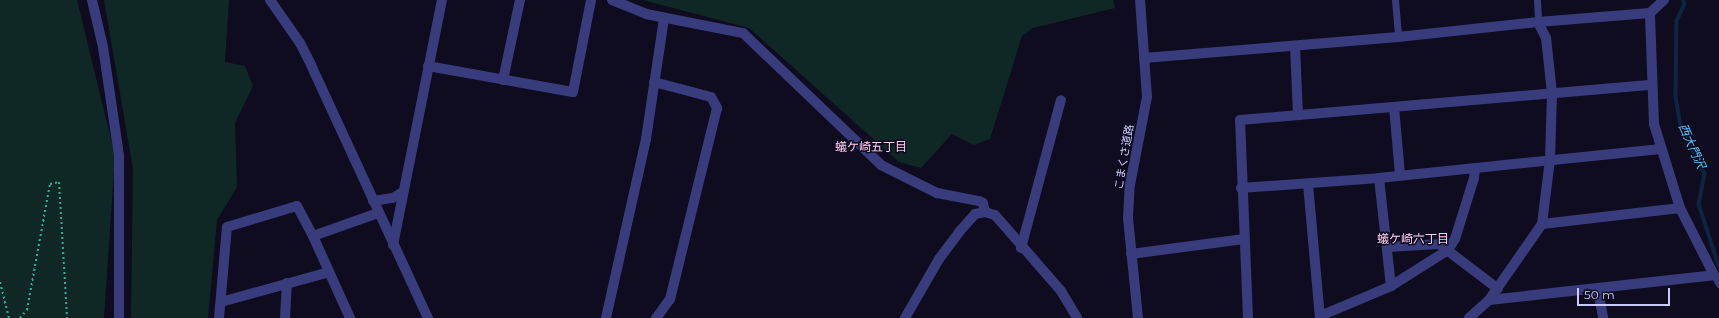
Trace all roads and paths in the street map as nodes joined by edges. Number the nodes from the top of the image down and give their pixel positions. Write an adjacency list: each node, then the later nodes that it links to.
1 (92, 0): 58 (street)
2 (270, 0): 33 (street)
3 (442, 0): 17 (street)
4 (520, 0): 18 (street)
5 (591, 0): 18 (street)
6 (612, 0): 12 (street)
7 (1140, 0): 16 (street, こまくさ道路)
8 (1395, 0): 14 (lane)
9 (1537, 0): 13 (lane)
10 (1664, 0): 11 (street)
11 (1650, 13): 13 (street); 20 (street)
12 (664, 18): 19 (street); 35 (street)
13 (1538, 22): 14 (street); 21 (street)
14 (1398, 38): 15 (street)
15 (1295, 46): 16 (street); 24 (street)
16 (1144, 58): 44 (street, こまくさ道路)
17 (428, 66): 18 (street); 32 (street)
18 (502, 80)
19 (654, 82): 63 (street); 64 (street)
20 (1652, 85): 21 (street); 25 (street)
21 (1552, 93): 23 (street); 26 (street)
22 (1061, 100): 42 (street)
23 (1394, 107): 24 (street); 28 (street)
24 (1298, 115): 31 (street)
25 (1661, 149): 26 (street); 34 (street)
26 (1550, 160): 27 (street); 37 (street)
27 (1475, 168): 28 (street); 43 (street)
28 (1400, 174): 29 (street)
29 (1379, 178): 30 (street); 41 (street)
30 (1308, 184): 31 (street); 54 (street)
31 (1242, 188): 39 (street)
32 (403, 192): 33 (street); 40 (street)
33 (373, 201): 36 (street)
34 (1680, 208): 37 (street); 46 (street)
35 (985, 212): 42 (street); 65 (street)
36 (378, 213): 38 (street); 40 (street)
37 (1542, 224): 50 (street)
38 (313, 236): 45 (street); 53 (street)
39 (1244, 239): 44 (street); 68 (street)
40 (394, 245): 62 (street)
41 (1388, 247): 43 (street); 49 (street)
42 (1021, 248): 66 (street)
43 (1448, 250): 49 (street); 50 (street)
44 (1131, 254): 67 (street, こまくさ道路)
45 (329, 272): 48 (street); 61 (street)
46 (1717, 279): 51 (street)
47 (0, 282): 55 (path)
48 (287, 283): 53 (street); 60 (street)
49 (1391, 286): 54 (street)
50 (1498, 289): 52 (street)
51 (1598, 289): 52 (street); 70 (street)
52 (1489, 300): 69 (street)
53 (221, 302): 59 (street)
54 (1320, 317)
55 (9, 318)
56 (20, 318): 57 (path)
57 (67, 318)
58 (119, 318)
59 (219, 318)
60 (285, 318)
61 (350, 318)
62 (428, 318)
63 (606, 318)
64 (656, 318)
65 (905, 318)
66 (1077, 318)
67 (1138, 318)
68 (1248, 318)
69 (1469, 318)
70 (1603, 318)

